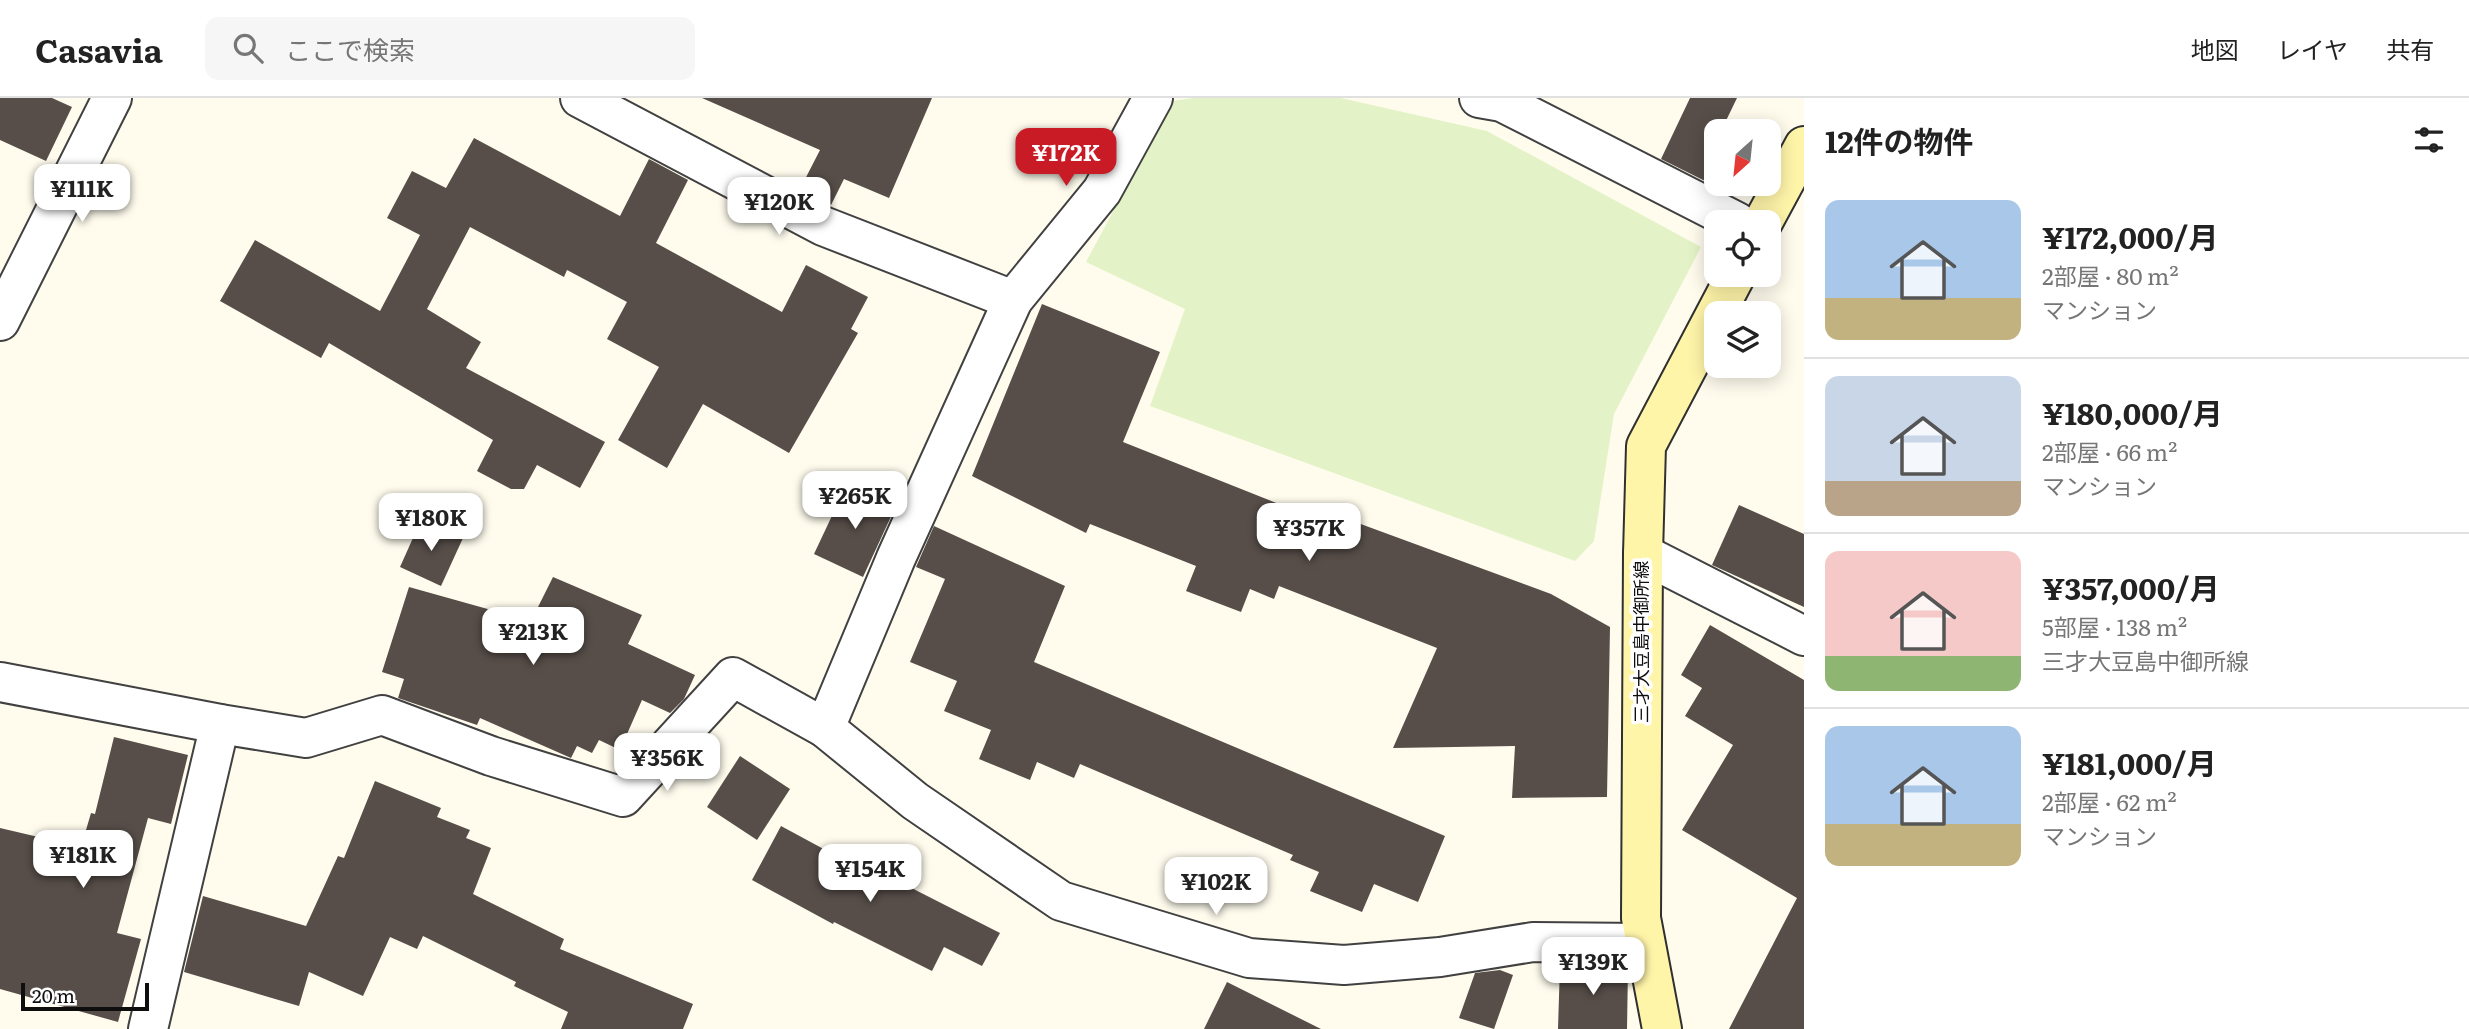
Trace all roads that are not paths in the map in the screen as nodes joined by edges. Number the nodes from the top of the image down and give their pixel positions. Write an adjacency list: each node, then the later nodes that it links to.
1 (112, 98): 10 (street)
2 (580, 98): 9 (street)
3 (1153, 98): 9 (street)
4 (1479, 98): 6 (street)
5 (1804, 146): 7 (main road)
6 (1714, 210)
7 (1769, 210)
8 (1730, 287): 11 (main road, 三才大豆島中御所線)
9 (1013, 300): 15 (street)
10 (0, 321)
11 (1643, 554): 12 (street); 16 (main road, 三才大豆島中御所線)
12 (1804, 636)
13 (0, 682): 14 (street)
14 (220, 724): 15 (street); 17 (street)
15 (825, 728): 16 (street)
16 (1645, 943): 18 (main road, 三才大豆島中御所線)
17 (148, 1029)
18 (1662, 1029)

